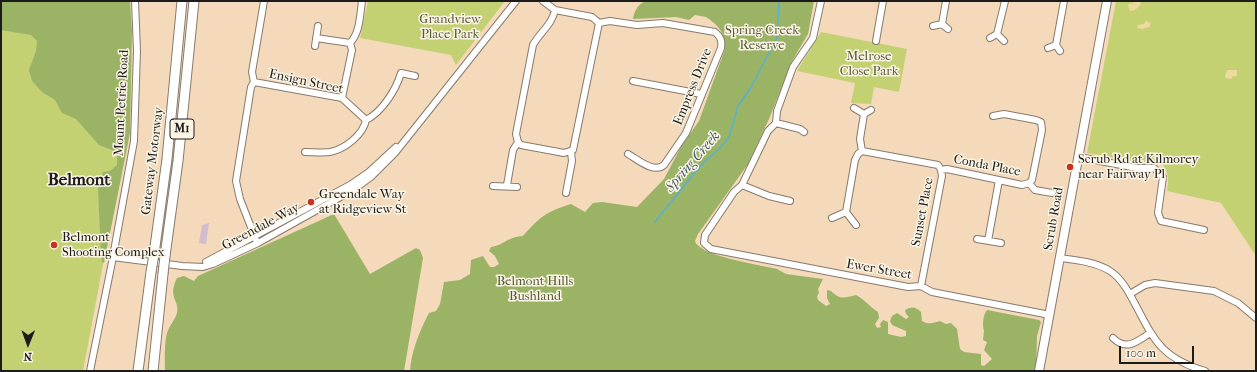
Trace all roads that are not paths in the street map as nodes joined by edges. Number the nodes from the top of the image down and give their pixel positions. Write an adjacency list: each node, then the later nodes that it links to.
1 (135, 1): 66 (street, Mount Petrie Road)
2 (182, 1): 75 (highway, Gateway Motorway / M1, bridge)
3 (194, 1): 76 (highway, Gateway Motorway / M1, bridge)
4 (264, 1): 32 (street)
5 (362, 1): 25 (street)
6 (516, 1): 63 (street, Greendale Way)
7 (543, 1): 14 (street, Empress Drive)
8 (821, 1): 40 (street)
9 (883, 1): 23 (street)
10 (946, 1): 16 (street)
11 (1005, 1): 20 (street)
12 (1064, 1): 26 (street)
13 (1107, 1): 47 (main road, Scrub Road)
14 (555, 10): 15 (street, Empress Drive); 42 (street)
15 (599, 23): 33 (street, Empress Drive); 45 (street)
16 (942, 24): 18 (street); 19 (street)
17 (318, 26): 21 (street)
18 (933, 26)
19 (948, 29)
20 (997, 34): 22 (street); 24 (street)
21 (316, 38): 25 (street); 27 (street)
22 (990, 38)
23 (876, 41)
24 (1004, 42)
25 (350, 44): 34 (street)
26 (1056, 45): 28 (street); 29 (street)
27 (315, 46)
28 (1048, 48)
29 (1060, 51)
30 (415, 76): 39 (street)
31 (633, 81): 33 (street)
32 (254, 82): 34 (street, Ensign Street); 63 (street)
33 (700, 94): 46 (street, Empress Drive)
34 (342, 98): 39 (street, Ensign Street)
35 (854, 108): 37 (street)
36 (871, 110): 37 (street)
37 (864, 114): 43 (street)
38 (993, 116): 50 (street, Conda Place)
39 (366, 120): 44 (street)
40 (776, 123): 41 (street); 52 (street)
41 (804, 132)
42 (518, 142): 45 (street); 51 (street)
43 (862, 151): 48 (street, Sunset Place); 58 (street)
44 (305, 152)
45 (571, 152): 55 (street)
46 (628, 154)
47 (1079, 157): 61 (street); 67 (main road, Scrub Road)
48 (941, 170): 49 (street, Conda Place); 68 (street, Sunset Place)
49 (999, 180): 50 (street, Conda Place); 64 (street)
50 (1029, 183): 56 (street, Conda Place)
51 (507, 185): 53 (street); 54 (street)
52 (742, 185): 57 (street); 68 (street, Ewer Street)
53 (493, 186)
54 (517, 187)
55 (566, 193)
56 (1052, 193)
57 (790, 202)
58 (846, 212): 59 (street); 60 (street)
59 (832, 218)
60 (856, 225)
61 (1204, 230)
62 (977, 239): 64 (street)
63 (256, 240): 66 (street, Greendale Way)
64 (988, 241): 65 (street)
65 (1001, 244)
66 (113, 257): 74 (street, Mount Petrie Road)
67 (1060, 258): 69 (street); 70 (main road, Scrub Road)
68 (921, 286): 70 (street, Ewer Street)
69 (1130, 294): 71 (street); 72 (street)
70 (1050, 315): 77 (main road, Scrub Road)
71 (1256, 318)
72 (1150, 333): 73 (street); 78 (street)
73 (1113, 338)
74 (90, 371)
75 (138, 371)
76 (153, 371)
77 (1039, 371)
78 (1205, 371)

